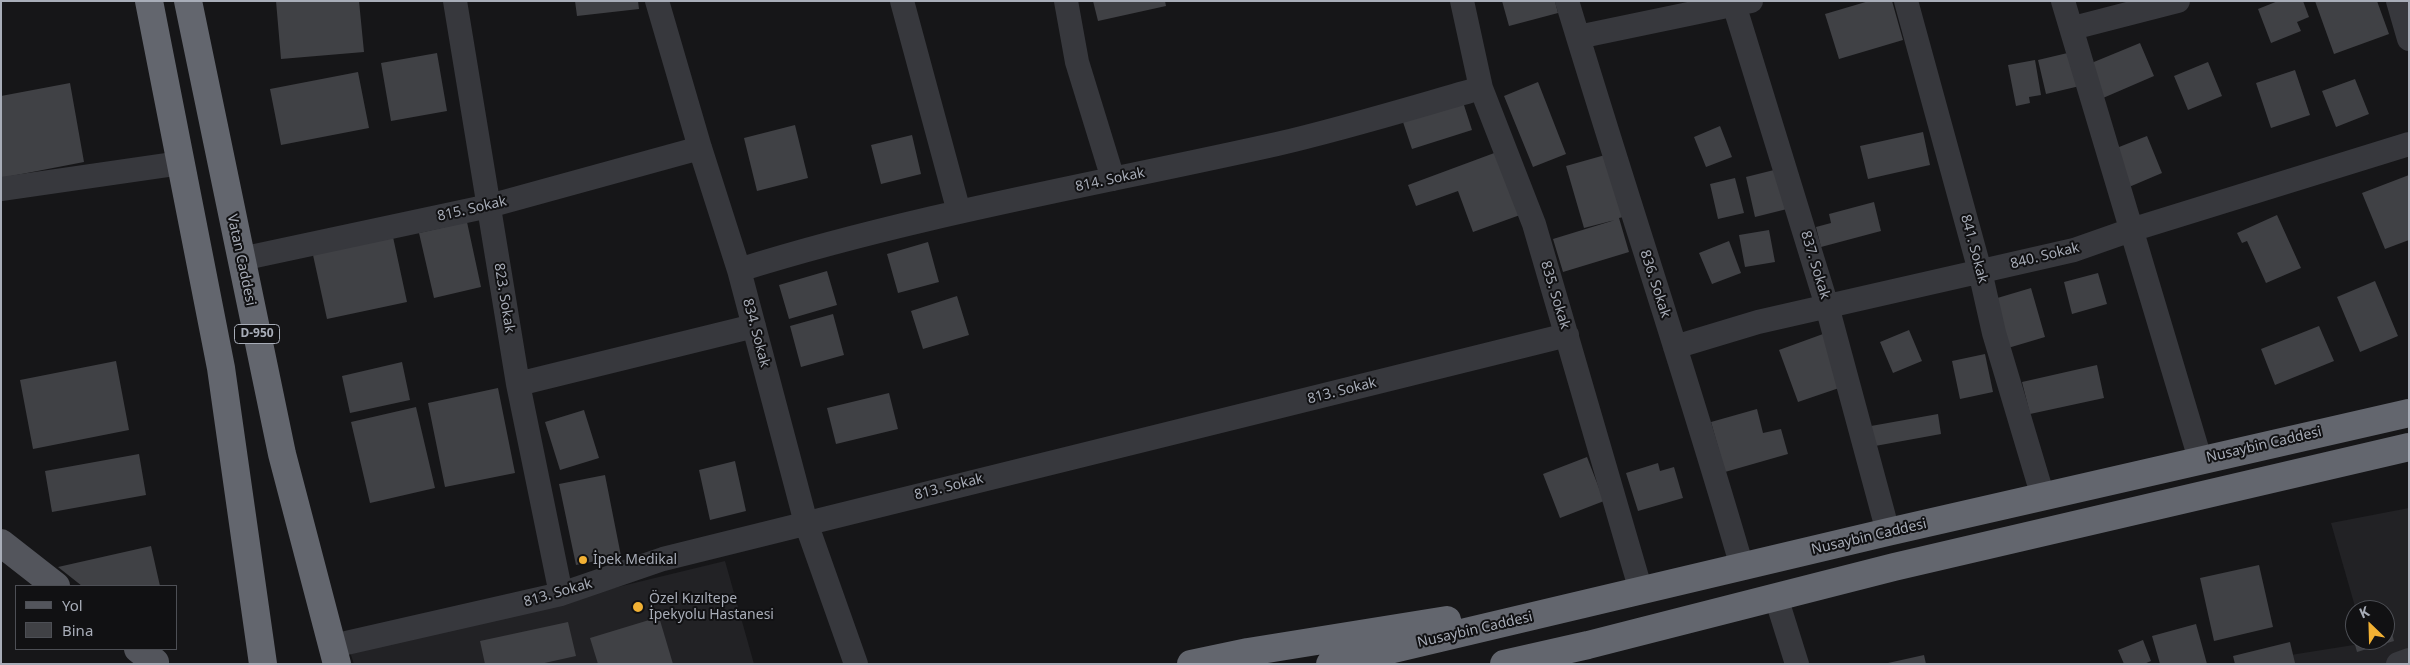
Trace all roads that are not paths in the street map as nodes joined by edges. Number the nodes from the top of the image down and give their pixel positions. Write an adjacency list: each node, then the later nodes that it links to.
1 (149, 1): 20 (highway, D-950)
2 (188, 1): 26 (highway, Vatan Caddesi / D-950)
3 (455, 1): 23 (street, 823. Sokak)
4 (657, 1): 19 (street, 834. Sokak)
5 (902, 1): 24 (street)
6 (1066, 1): 21 (street)
7 (1462, 1): 17 (street, 835. Sokak)
8 (1567, 1): 15 (street, 836. Sokak)
9 (1906, 1): 28 (street, 841. Sokak)
10 (2063, 1): 14 (street)
11 (2178, 1): 14 (street)
12 (2398, 1): 16 (street)
13 (1740, 3): 15 (street); 29 (street, 837. Sokak)
14 (2073, 28): 25 (street)
15 (1578, 37): 32 (street, 836. Sokak)
16 (2409, 39)
17 (1481, 88): 21 (street, 814. Sokak); 31 (street, 835. Sokak)
18 (2409, 144): 25 (street, 840. Sokak)
19 (700, 148): 23 (street, 815. Sokak); 27 (street, 834. Sokak)
20 (181, 163): 22 (street); 49 (highway, D-950)
21 (1113, 180): 24 (street, 814. Sokak)
22 (1, 189)
23 (489, 206): 26 (street, 815. Sokak); 33 (street, 823. Sokak)
24 (959, 212): 27 (street, 814. Sokak)
25 (2131, 230): 28 (street, 840. Sokak); 36 (street)
26 (241, 259): 47 (highway, Vatan Caddesi / D-950)
27 (740, 270): 30 (street, 834. Sokak)
28 (1980, 271): 29 (street, 840. Sokak); 37 (street, 841. Sokak)
29 (1827, 306): 32 (street, 840. Sokak); 39 (street, 837. Sokak)
30 (754, 326): 33 (street); 38 (street, 834. Sokak)
31 (1567, 335): 38 (street, 813. Sokak); 43 (street, 835. Sokak)
32 (1675, 347): 41 (street, 836. Sokak)
33 (518, 384): 44 (street, 823. Sokak)
34 (2409, 413): 36 (highway, Nusaybin Caddesi)
35 (2409, 447): 45 (highway)
36 (2200, 459): 37 (highway, Nusaybin Caddesi)
37 (2043, 497): 39 (highway, Nusaybin Caddesi)
38 (806, 523): 44 (street, 813. Sokak); 50 (street, 834. Sokak)
39 (1888, 532): 41 (highway, Nusaybin Caddesi)
40 (1, 543): 42 (main road)
41 (1742, 567): 43 (highway, Nusaybin Caddesi)
42 (55, 585)
43 (1641, 591): 51 (highway); 52 (highway, Nusaybin Caddesi)
44 (561, 594): 47 (street, 813. Sokak)
45 (1776, 597): 46 (highway); 55 (street)
46 (1588, 645): 53 (highway); 54 (highway)
47 (335, 655)
48 (2409, 660): 56 (street)
49 (263, 664)
50 (856, 664)
51 (1192, 664)
52 (1330, 664)
53 (1504, 664)
54 (1534, 664)
55 (1797, 664)
56 (2398, 664)

